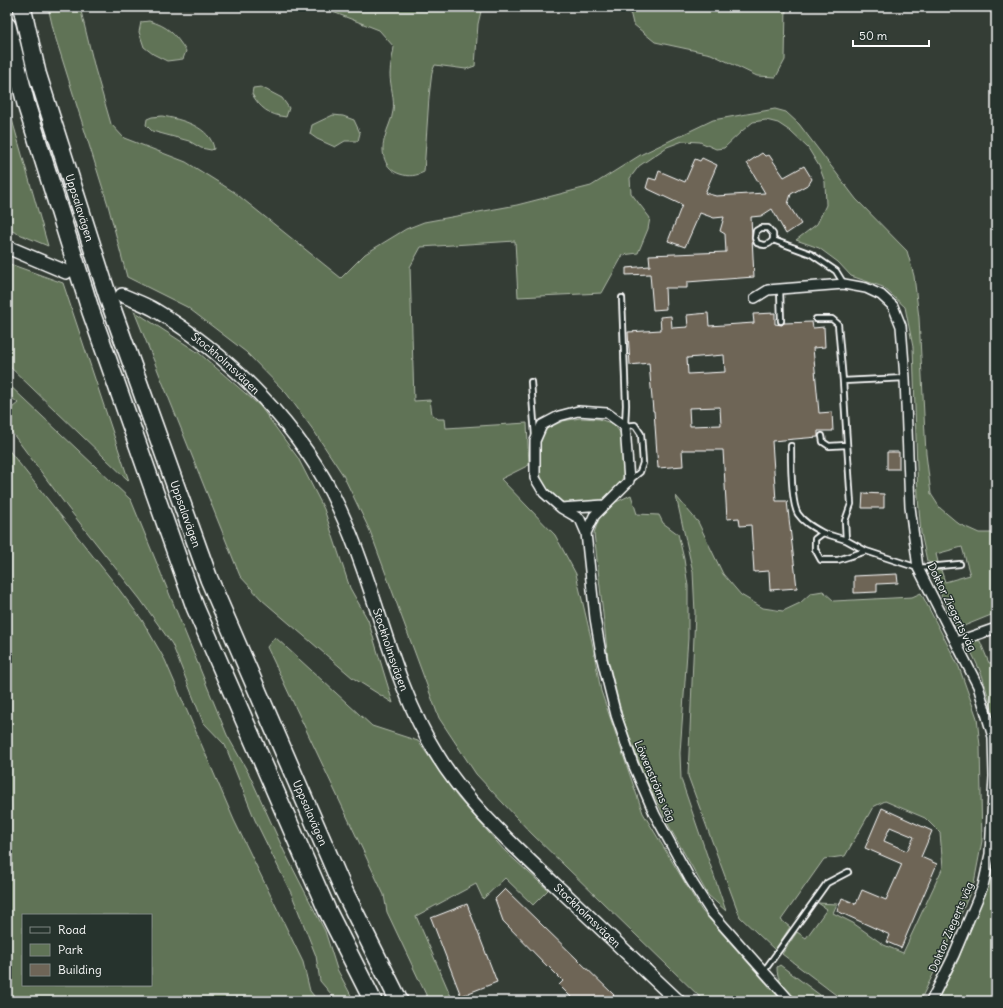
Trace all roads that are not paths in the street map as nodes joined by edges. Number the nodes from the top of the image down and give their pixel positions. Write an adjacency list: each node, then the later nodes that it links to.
1 (22, 7): 5 (highway, Uppsalavägen)
2 (27, 7): 5 (highway)
3 (7, 26): 6 (highway, Uppsalavägen)
4 (7, 45): 6 (highway)
5 (38, 73): 40 (highway, Uppsalavägen)
6 (26, 104): 39 (highway, Uppsalavägen)
7 (773, 240): 7 (lane); 10 (lane)
8 (7, 247): 9 (street)
9 (66, 272)
10 (844, 284): 11 (street, Doktor Ziegerts väg); 17 (street, Doktor Ziegerts väg)
11 (780, 289): 14 (street, Doktor Ziegerts väg); 16 (lane)
12 (122, 295): 41 (street, Stockholmsvägen)
13 (622, 298): 20 (lane)
14 (755, 298)
15 (816, 319): 18 (lane)
16 (781, 321)
17 (905, 378): 18 (lane); 33 (street, Doktor Ziegerts väg)
18 (843, 381): 23 (lane)
19 (531, 382): 22 (lane)
20 (625, 426): 22 (street, Löwenströms väg); 25 (street); 25 (lane)
21 (822, 436): 23 (lane)
22 (535, 441): 27 (street, Löwenströms väg)
23 (847, 445): 30 (lane)
24 (790, 446): 29 (lane)
25 (629, 481): 26 (street)
26 (604, 505): 27 (street); 28 (street)
27 (562, 508): 28 (street, Löwenströms väg)
28 (586, 533): 38 (street, Löwenströms väg)
29 (823, 533): 30 (lane); 31 (lane)
30 (846, 540): 31 (lane)
31 (866, 551): 33 (lane)
32 (960, 564): 33 (lane)
33 (918, 568): 35 (street, Doktor Ziegerts väg)
34 (996, 628): 35 (street)
35 (956, 642): 36 (street, Doktor Ziegerts väg)
36 (995, 776): 43 (street, Doktor Ziegerts väg)
37 (848, 872): 38 (lane)
38 (764, 971): 42 (street, Löwenströms väg)
39 (373, 1001)
40 (399, 1001)
41 (678, 1001)
42 (790, 1001)
43 (931, 1001)

